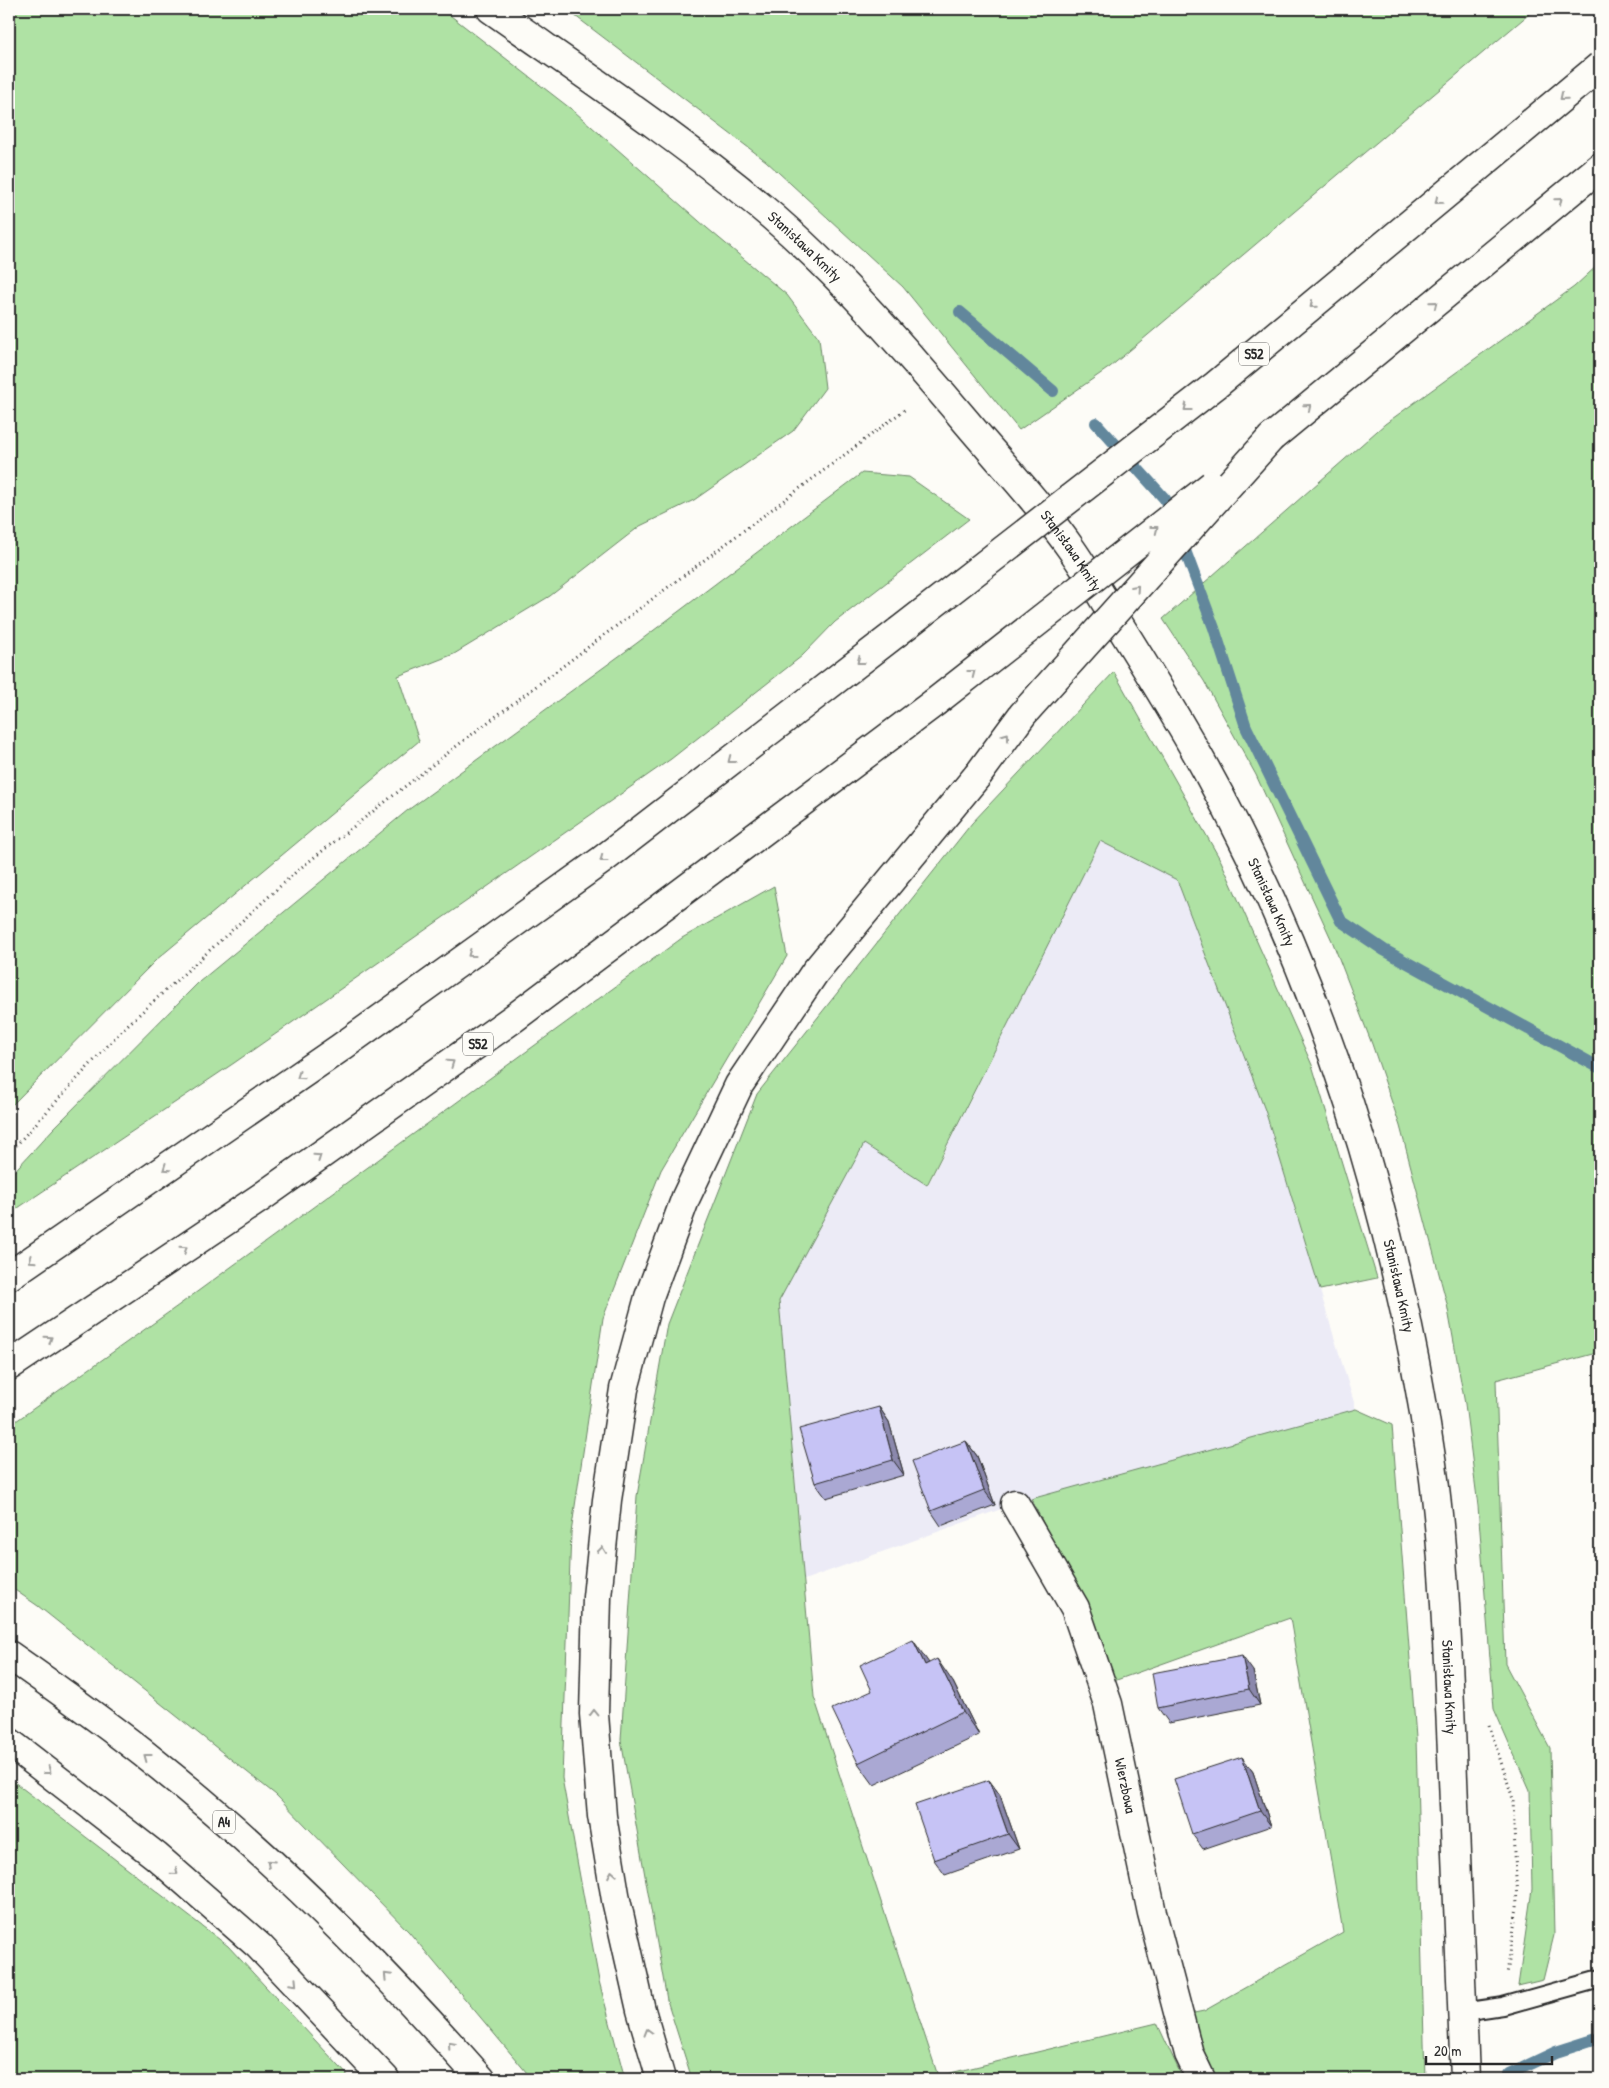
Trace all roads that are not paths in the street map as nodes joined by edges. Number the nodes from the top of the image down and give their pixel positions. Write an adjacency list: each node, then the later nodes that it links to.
1 (491, 9): 11 (main road, Stanisława Kmity)
2 (1600, 66): 5 (main road, S52, one-way to 5, bridge)
3 (1600, 167): 4 (main road, S52, one-way to 3)
4 (1271, 438): 6 (main road, S52, one-way to 4, bridge); 14 (main road, one-way to 4, bridge)
5 (9, 1276)
6 (9, 1366)
7 (1015, 1504): 15 (main road, Wierzbowa)
8 (9, 1655): 13 (main road, A4, one-way to 8)
9 (9, 1742): 12 (main road, one-way to 12)
10 (1600, 1979): 11 (lane)
11 (1462, 2012): 16 (main road, Stanisława Kmity)
12 (385, 2079)
13 (481, 2079)
14 (661, 2079)
15 (1201, 2079)
16 (1465, 2079)

